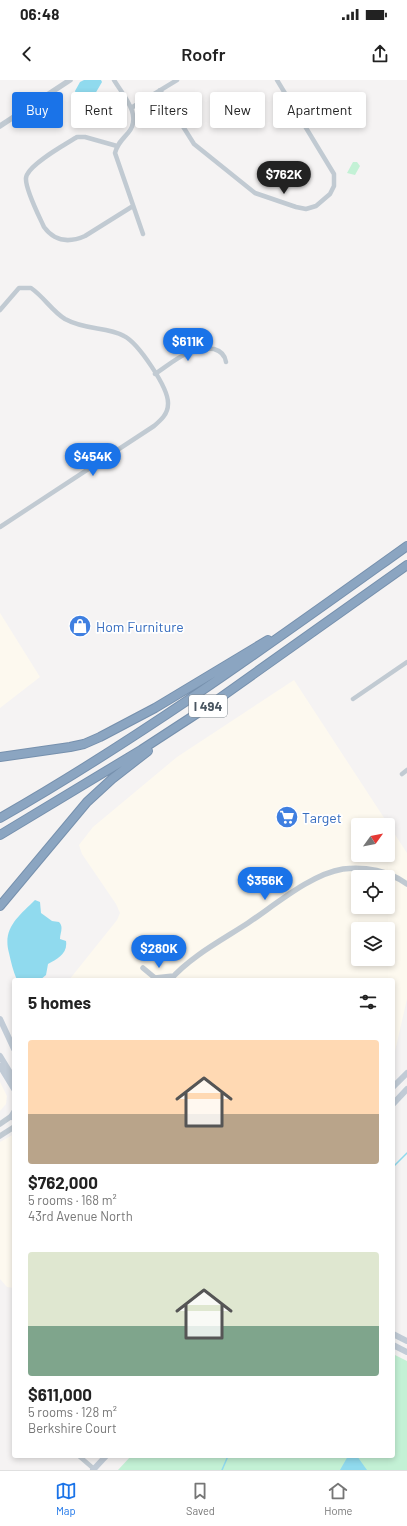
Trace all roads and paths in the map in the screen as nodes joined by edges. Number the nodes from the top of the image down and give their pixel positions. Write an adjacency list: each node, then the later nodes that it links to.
1 (70, 80): 7 (street)
2 (114, 80): 6 (street)
3 (176, 80): 5 (street)
4 (277, 80): 5 (street)
5 (160, 90): 6 (street)
6 (131, 108): 8 (street)
7 (0, 126)
8 (117, 146): 9 (street); 9 (street)
9 (133, 206): 10 (street)
10 (143, 234)
11 (0, 310): 13 (street)
12 (226, 362): 13 (street)
13 (155, 374): 14 (street)
14 (0, 528)
15 (407, 546): 17 (highway, I 494)
16 (407, 564): 20 (highway, I 494)
17 (280, 636): 21 (highway); 24 (highway, I 494)
18 (407, 662): 19 (street)
19 (353, 699)
20 (191, 717): 25 (highway, I 494); 27 (highway)
21 (2, 756)
22 (407, 770): 23 (street)
23 (402, 774)
24 (0, 818)
25 (0, 835)
26 (407, 884): 29 (street)
27 (0, 906)
28 (143, 968): 29 (street)
29 (171, 978)
30 (0, 1019): 31 (main road)
31 (12, 1045)
32 (0, 1056): 35 (main road)
33 (0, 1066): 37 (main road)
34 (407, 1073): 36 (main road)
35 (12, 1076)
36 (395, 1085)
37 (12, 1086)
38 (407, 1089): 39 (main road)
39 (395, 1102)
40 (12, 1116): 41 (street)
41 (0, 1124)
42 (12, 1128): 43 (street)
43 (0, 1136)
44 (395, 1335): 45 (main road)
45 (407, 1341)
46 (395, 1346): 47 (main road)
47 (407, 1352)
48 (82, 1458): 50 (street)
49 (104, 1458): 50 (main road)
50 (94, 1470)

